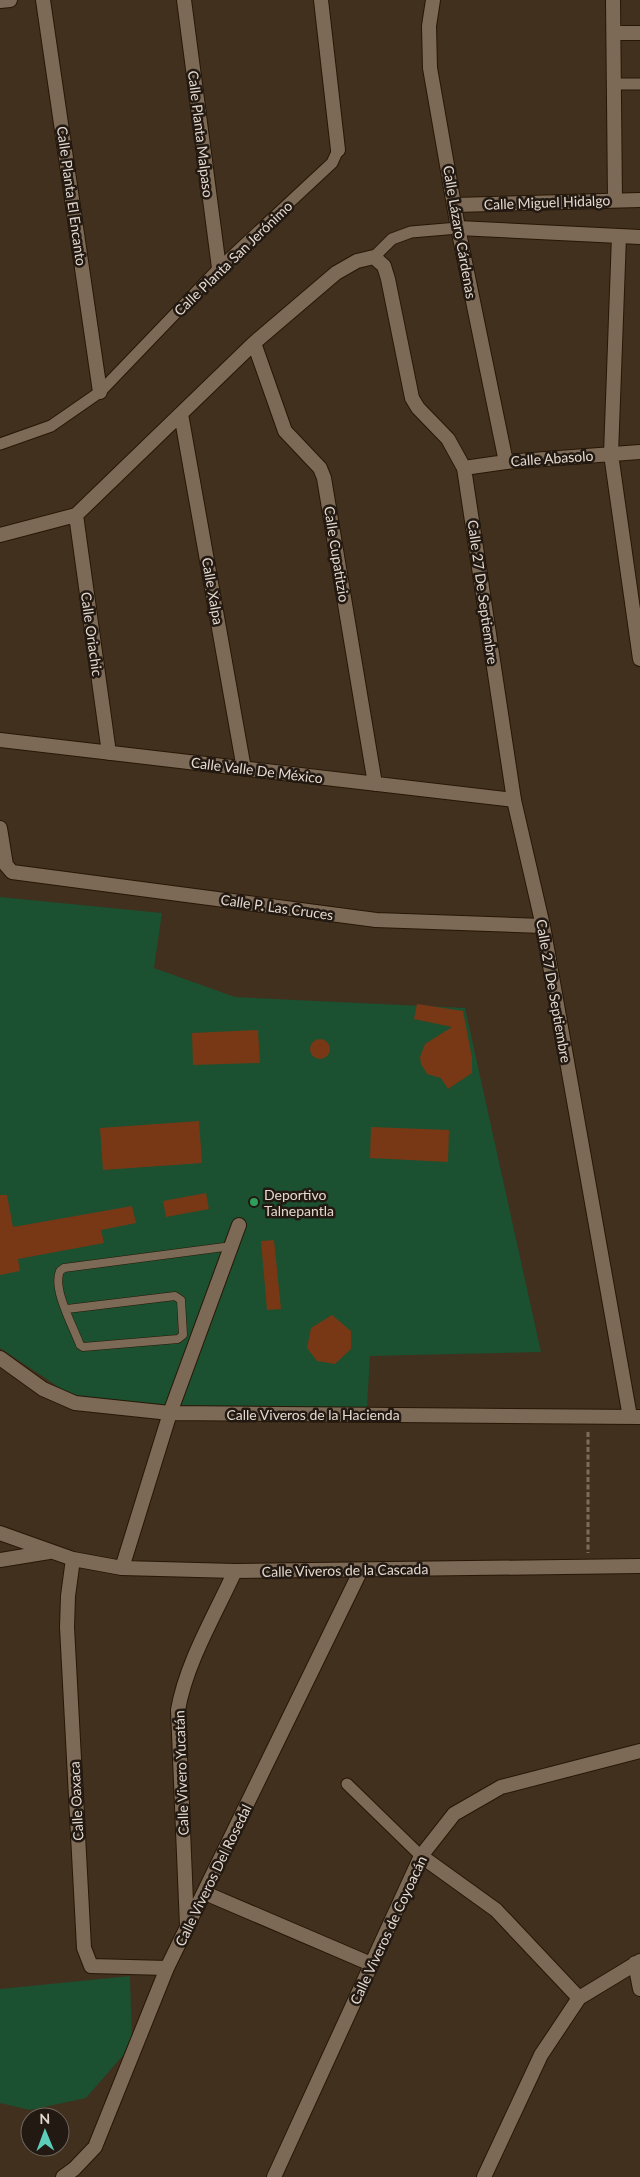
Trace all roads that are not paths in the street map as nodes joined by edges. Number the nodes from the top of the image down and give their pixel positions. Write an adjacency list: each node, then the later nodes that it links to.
1 (10, 0): 7 (street)
2 (43, 0): 22 (street, Calle Planta El Encanto)
3 (184, 0): 20 (street, Calle Planta Malpaso)
4 (322, 0): 12 (street, Calle Planta San Jerónimo)
5 (433, 0): 15 (street, Calle Lázaro Cárdenas)
6 (613, 0): 8 (street)
7 (0, 1)
8 (614, 33): 9 (street); 10 (street)
9 (640, 33)
10 (616, 84): 11 (street); 13 (street)
11 (640, 84)
12 (338, 150): 20 (street, Calle Planta San Jerónimo)
13 (615, 200): 14 (street, Calle Miguel Hidalgo); 15 (street, Calle Miguel Hidalgo)
14 (640, 200)
15 (455, 205): 16 (street, Calle Lázaro Cárdenas)
16 (458, 228): 17 (street, Calle Miguel Hidalgo); 19 (street); 27 (street, Calle Lázaro Cárdenas)
17 (618, 236): 18 (street, Calle Miguel Hidalgo); 26 (street)
18 (640, 237)
19 (374, 257): 21 (street); 28 (street, Calle 27 De Septiembre)
20 (219, 268): 22 (street, Calle Planta San Jerónimo)
21 (254, 343): 23 (street); 35 (street, Calle Cupatitzio)
22 (100, 392): 24 (street, Calle Planta San Jerónimo)
23 (181, 414): 29 (street); 34 (street, Calle Xalpa)
24 (0, 444)
25 (640, 452): 26 (street, Calle Abasolo)
26 (611, 454): 27 (street, Calle Abasolo); 31 (street)
27 (506, 462): 28 (street, Calle Abasolo)
28 (464, 468): 36 (street, Calle 27 De Septiembre)
29 (76, 515): 30 (street); 33 (street, Calle Oriachic)
30 (0, 535)
31 (640, 659)
32 (0, 740): 33 (street, Calle Valle De México)
33 (109, 753): 34 (street, Calle Valle De México)
34 (244, 768): 35 (street, Calle Valle De México)
35 (375, 784): 36 (street, Calle Valle De México)
36 (514, 800): 38 (street, Calle 27 De Septiembre)
37 (0, 828): 38 (street, Calle P. Las Cruces)
38 (544, 926): 44 (street, Calle 27 De Septiembre)
39 (239, 1225): 40 (street)
40 (232, 1246): 41 (lane); 43 (street)
41 (66, 1310): 41 (lane)
42 (0, 1358): 43 (street, Calle Viveros de la Hacienda)
43 (170, 1413): 44 (street, Calle Viveros de la Hacienda); 50 (street)
44 (635, 1417)
45 (0, 1533): 46 (street, Calle Viveros de la Cascada)
46 (53, 1551): 47 (street, Calle Viveros de la Cascada); 48 (street)
47 (73, 1559): 50 (street, Calle Viveros de la Cascada); 60 (street, Calle Oaxaca)
48 (0, 1560)
49 (640, 1566): 51 (street, Calle Viveros de la Cascada)
50 (122, 1568): 52 (street, Calle Viveros de la Cascada)
51 (361, 1570): 52 (street, Calle Viveros de la Cascada); 56 (street, Calle Viveros Del Rosedal)
52 (235, 1571): 57 (street, Calle Vivero Yucatán)
53 (640, 1751): 55 (street, Calle Viveros de Coyoacán)
54 (347, 1784): 55 (street)
55 (421, 1856): 59 (street, Calle Viveros de Coyoacán); 62 (street)
56 (204, 1894): 57 (street, Calle Viveros Del Rosedal); 59 (street)
57 (187, 1926): 60 (street, Calle Viveros Del Rosedal)
58 (638, 1962): 61 (street); 62 (street)
59 (372, 1964): 64 (street, Calle Viveros de Coyoacán)
60 (167, 1968): 63 (street, Calle Viveros Del Rosedal)
61 (640, 1989)
62 (579, 1998): 65 (street)
63 (63, 2177)
64 (274, 2177)
65 (484, 2177)

